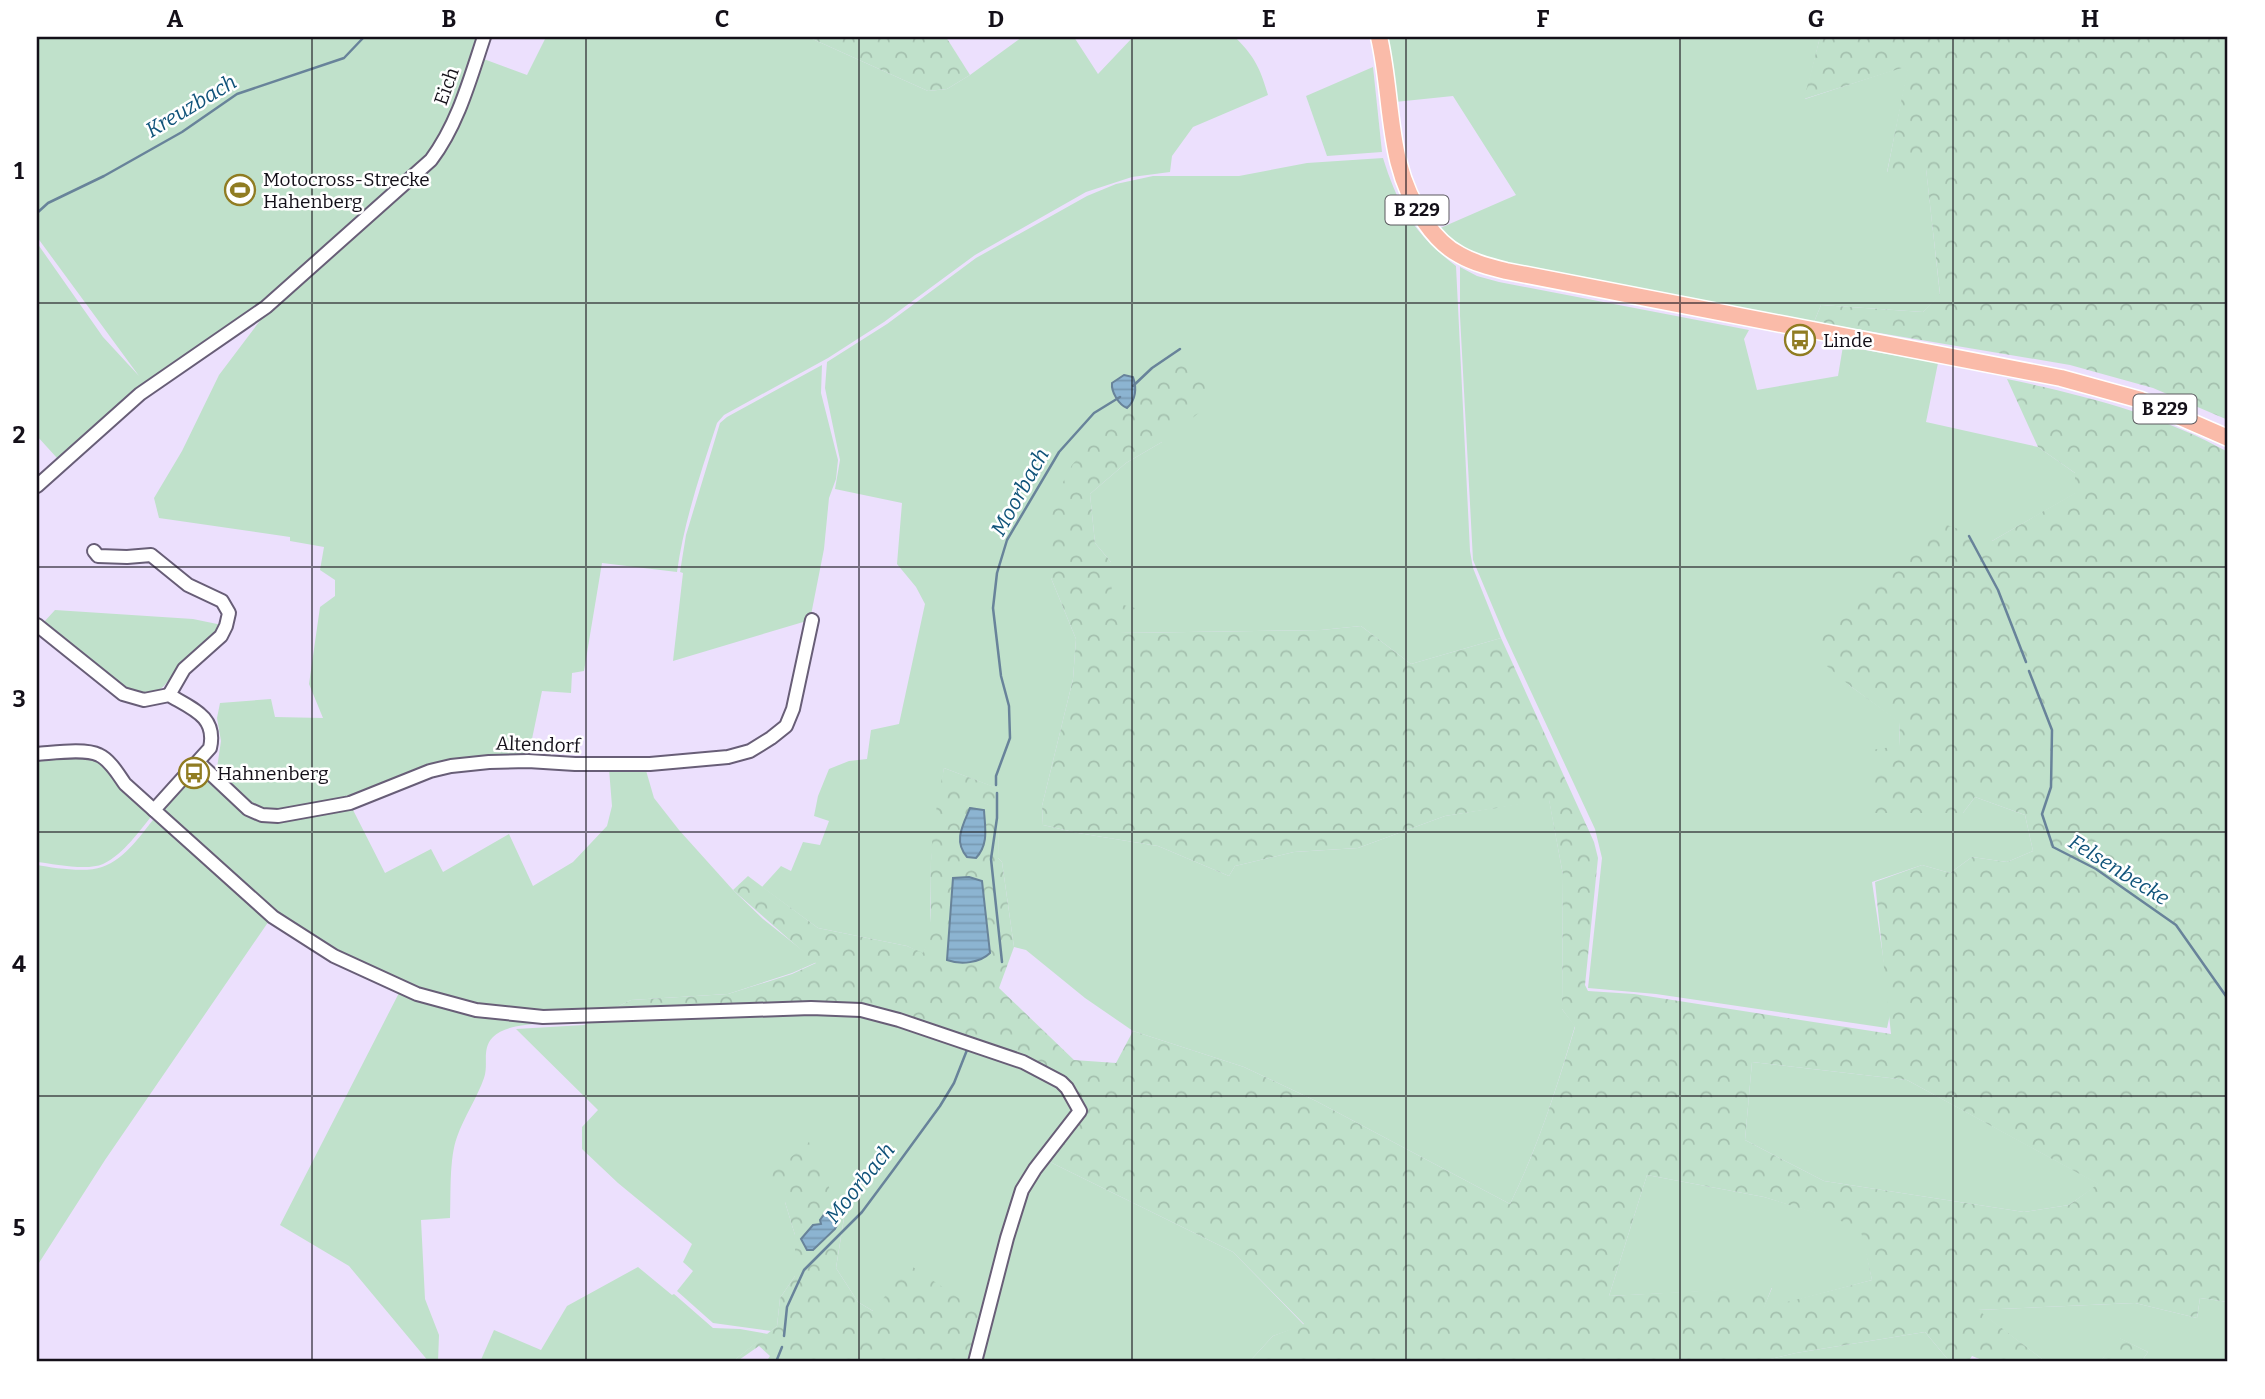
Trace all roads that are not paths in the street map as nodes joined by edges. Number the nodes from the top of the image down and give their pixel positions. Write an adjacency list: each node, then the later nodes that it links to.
1 (484, 37): 4 (street, Eich)
2 (1379, 37): 3 (main road, B 229)
3 (2228, 438)
4 (37, 486)
5 (94, 551): 8 (street)
6 (812, 620): 10 (street, Altendorf)
7 (37, 625): 8 (street)
8 (169, 695): 10 (street)
9 (37, 754): 11 (street)
10 (198, 762): 11 (street)
11 (154, 810): 12 (street)
12 (975, 1362)

